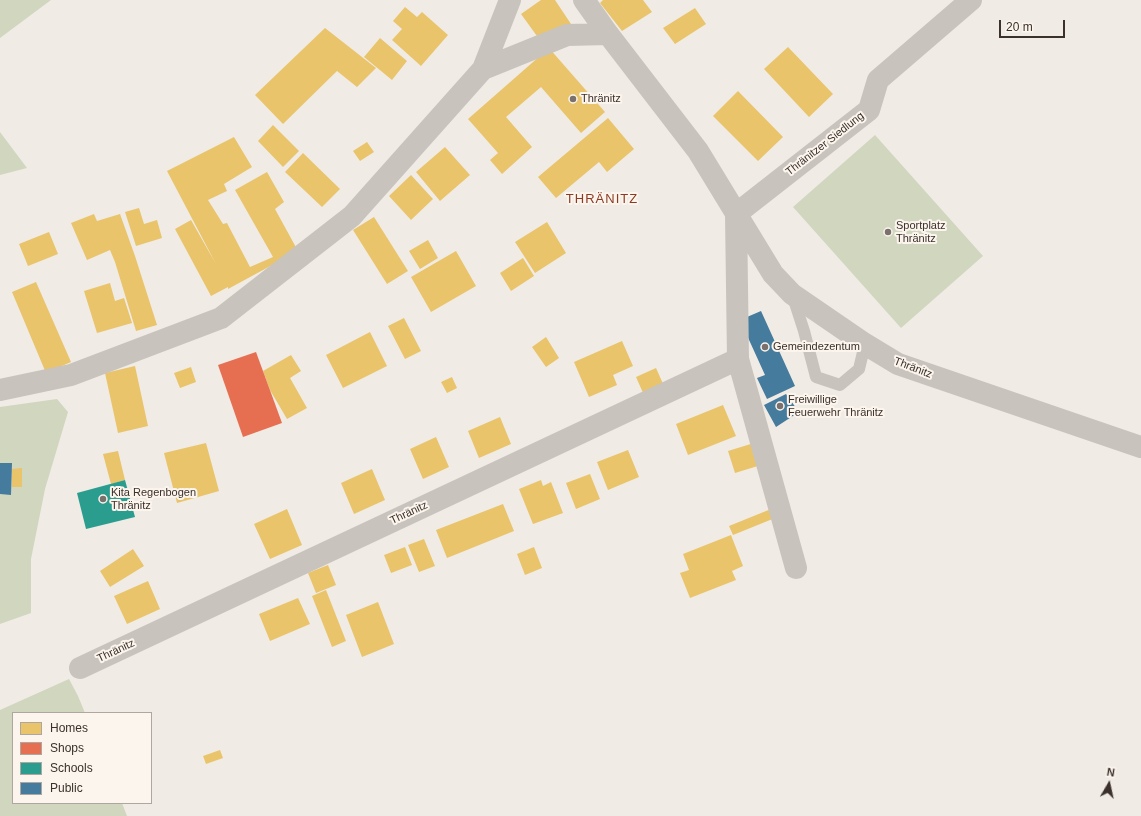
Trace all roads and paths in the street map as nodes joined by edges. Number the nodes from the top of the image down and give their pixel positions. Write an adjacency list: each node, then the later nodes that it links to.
1 (510, 0): 5 (street)
2 (584, 0): 4 (street, Thränitz)
3 (971, 0): 6 (street, Thränitzer Siedlung)
4 (608, 34): 5 (street); 6 (street, Thränitz)
5 (483, 69): 10 (street)
6 (736, 214): 7 (street, Thränitz); 9 (street)
7 (792, 294): 8 (street, Thränitz); 8 (lane)
8 (865, 344): 11 (street, Thränitz)
9 (738, 359): 12 (street); 13 (street, Thränitz)
10 (0, 390)
11 (1141, 447)
12 (796, 568)
13 (80, 668)

